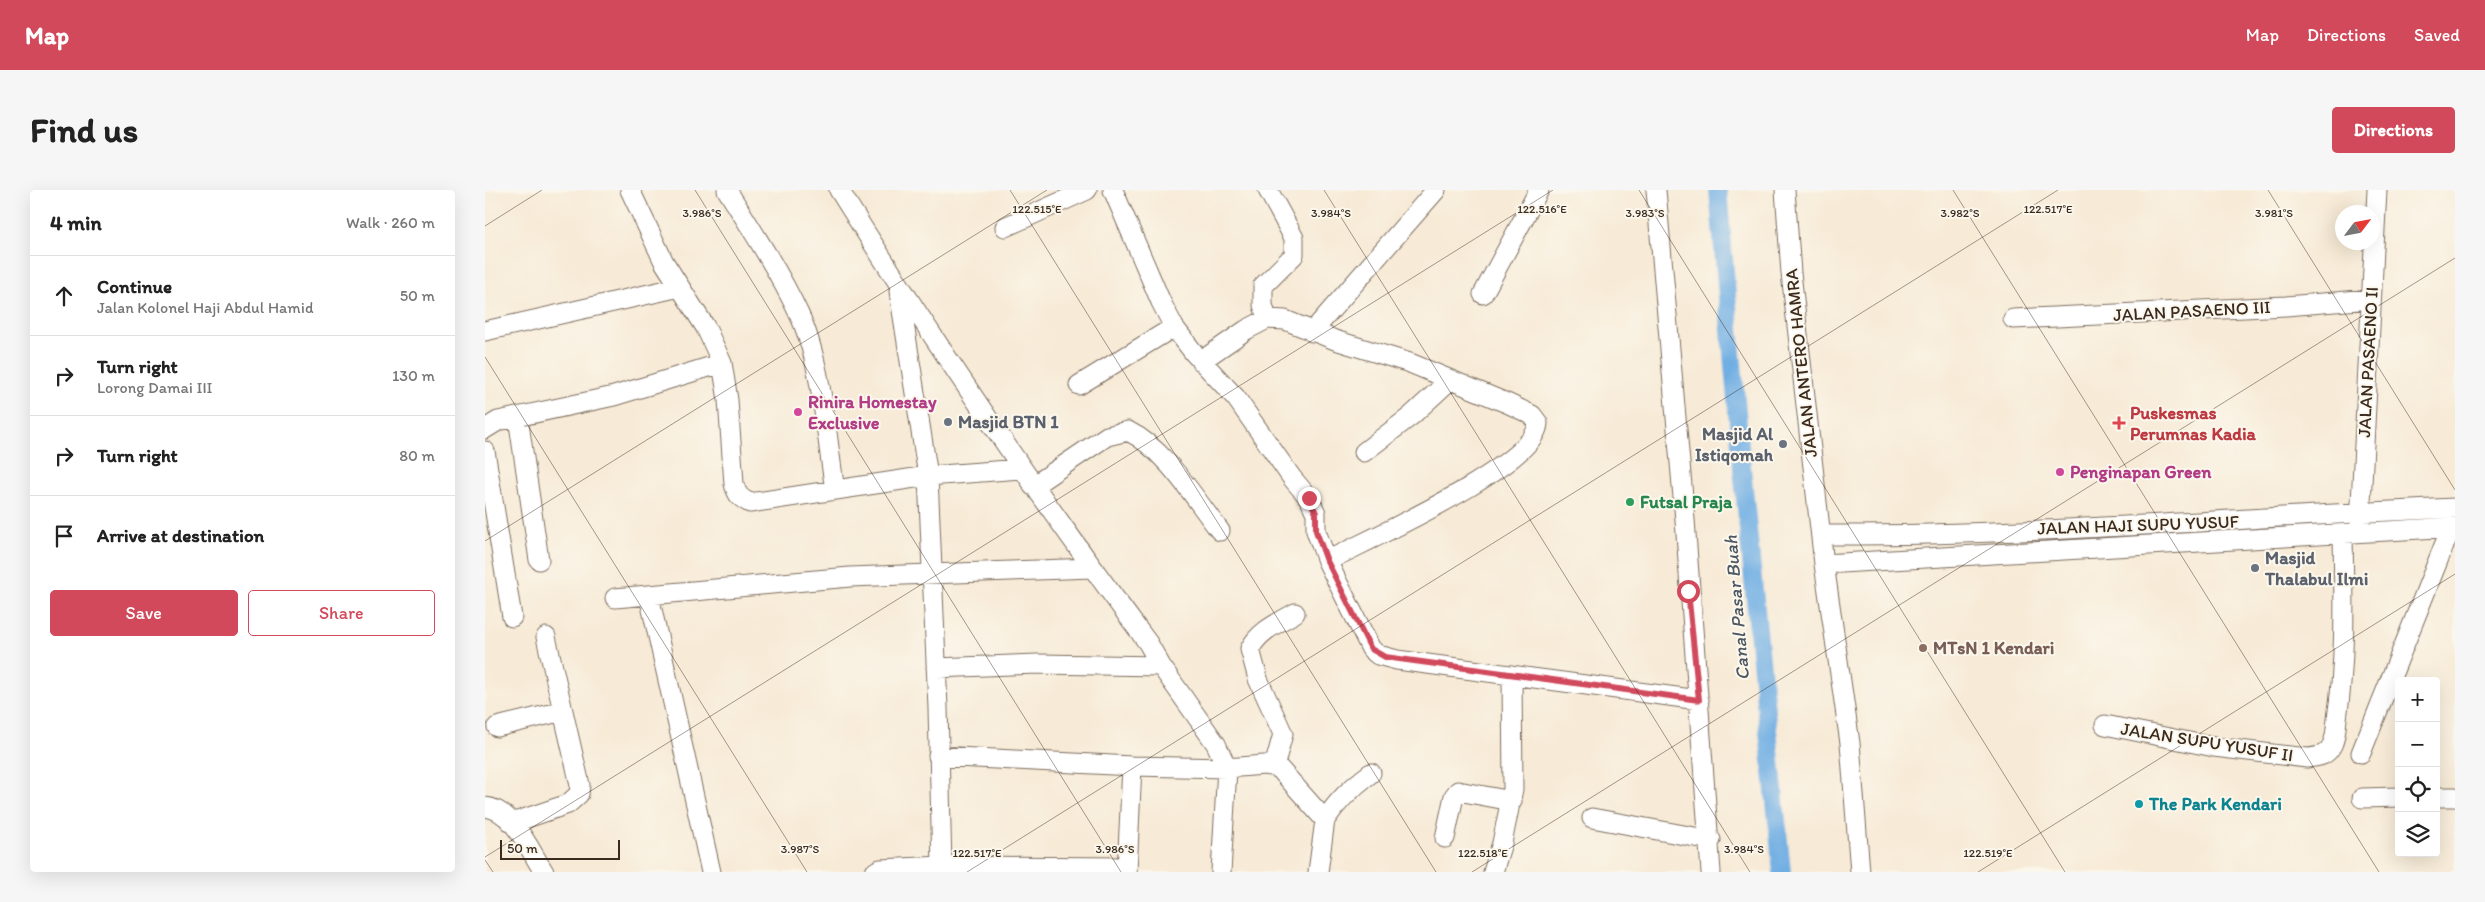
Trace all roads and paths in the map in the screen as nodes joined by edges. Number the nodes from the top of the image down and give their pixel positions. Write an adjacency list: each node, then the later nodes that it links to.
1 (630, 190): 14 (street)
2 (727, 190): 33 (street)
3 (839, 190): 13 (street)
4 (1087, 190): 12 (street)
5 (1113, 190): 19 (street)
6 (1268, 190): 17 (street)
7 (1436, 190): 21 (street)
8 (1539, 190): 15 (street)
9 (1655, 190): 53 (street)
10 (1785, 190): 39 (street, JALAN ANTERO HAMRA)
11 (2377, 190): 16 (street, JALAN PASAENO II)
12 (1005, 227)
13 (899, 285): 30 (street); 31 (street)
14 (680, 287): 20 (street); 23 (street)
15 (1483, 294)
16 (2371, 299): 18 (street, JALAN PASAENO III); 35 (street, JALAN PASAENO II)
17 (1267, 319): 21 (street); 22 (street)
18 (2013, 319)
19 (1174, 326): 22 (street); 25 (street)
20 (485, 331)
21 (1313, 332): 24 (street)
22 (1201, 361): 41 (street)
23 (722, 363): 26 (street); 33 (street)
24 (1450, 380): 29 (street); 41 (street)
25 (1079, 385)
26 (518, 417): 27 (street); 40 (street)
27 (485, 429)
28 (485, 451): 48 (street)
29 (1364, 452)
30 (1021, 469): 31 (street); 32 (street)
31 (928, 476): 33 (street); 44 (street)
32 (1033, 486): 37 (street); 43 (street)
33 (835, 490)
34 (2455, 508): 35 (street, JALAN HAJI SUPU YUSUF)
35 (2361, 512): 38 (street, JALAN PASAENO II); 39 (street, JALAN HAJI SUPU YUSUF)
36 (2453, 528): 38 (street, JALAN HAJI SUPU YUSUF); 57 (street)
37 (1220, 531)
38 (2351, 534): 42 (street, JALAN HAJI SUPU YUSUF); 55 (street, JALAN SUPU YUSUF II)
39 (1821, 535): 42 (street, JALAN ANTERO HAMRA)
40 (539, 560)
41 (1327, 561): 52 (street)
42 (1824, 564): 83 (street, JALAN ANTERO HAMRA)
43 (1092, 568): 44 (street); 50 (street)
44 (931, 572): 45 (street); 51 (street)
45 (649, 596): 46 (street); 77 (street)
46 (615, 598)
47 (1295, 613): 60 (street)
48 (512, 617)
49 (545, 637): 54 (street)
50 (1161, 666): 51 (street); 61 (street)
51 (936, 668): 58 (street)
52 (1512, 675): 53 (street); 67 (street)
53 (1699, 700): 73 (street)
54 (563, 711): 56 (street); 71 (street)
55 (2105, 725)
56 (497, 727)
57 (2361, 753)
58 (938, 756): 59 (street); 74 (street)
59 (1132, 766): 61 (street); 75 (street)
60 (1274, 767): 61 (street); 70 (street)
61 (1227, 768): 79 (street)
62 (1371, 773): 70 (street)
63 (2395, 797): 66 (street)
64 (2440, 797): 65 (street)
65 (2455, 797)
66 (2362, 798)
67 (1511, 801): 72 (street); 81 (street)
68 (485, 807): 71 (street)
69 (1592, 818): 73 (street)
70 (1325, 820): 80 (street)
71 (512, 823): 76 (street)
72 (1445, 838)
73 (1711, 840): 82 (street)
74 (942, 866): 75 (street); 78 (street)
75 (1127, 869)
76 (544, 872)
77 (711, 872)
78 (875, 872)
79 (1221, 872)
80 (1318, 872)
81 (1493, 872)
82 (1711, 872)
83 (1860, 872)

